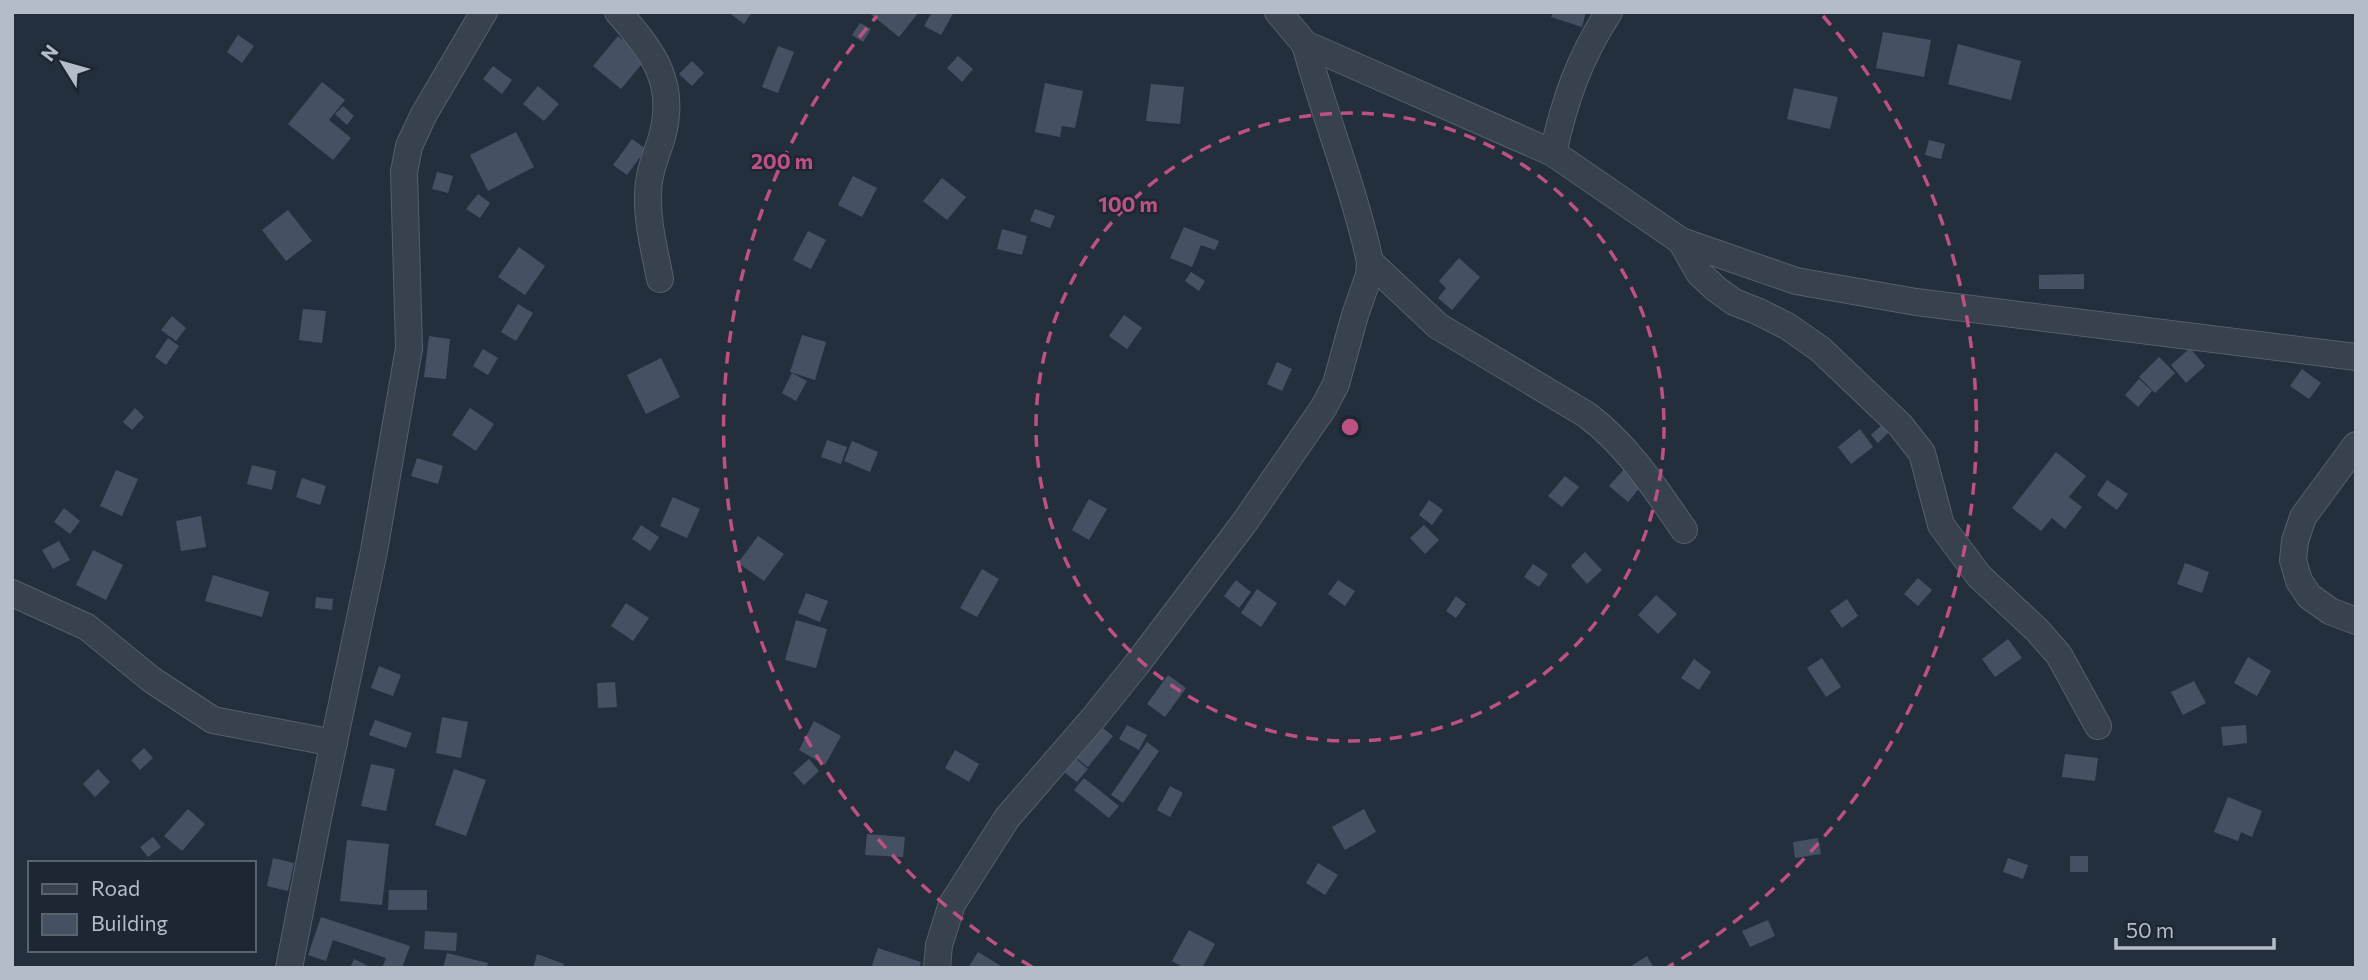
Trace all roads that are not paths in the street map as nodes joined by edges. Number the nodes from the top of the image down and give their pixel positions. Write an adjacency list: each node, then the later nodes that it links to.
1 (484, 12): 16 (street)
2 (618, 12): 9 (street)
3 (1278, 12): 5 (street)
4 (1609, 12): 6 (street)
5 (1305, 44): 6 (street); 8 (street)
6 (1553, 153): 7 (street)
7 (1681, 241): 10 (street); 15 (street)
8 (1370, 262): 12 (street); 18 (street)
9 (660, 279)
10 (2356, 357)
11 (2356, 444): 14 (street)
12 (1684, 530)
13 (12, 593): 16 (street)
14 (2356, 621)
15 (2098, 726)
16 (334, 743): 17 (street)
17 (289, 968)
18 (937, 968)

